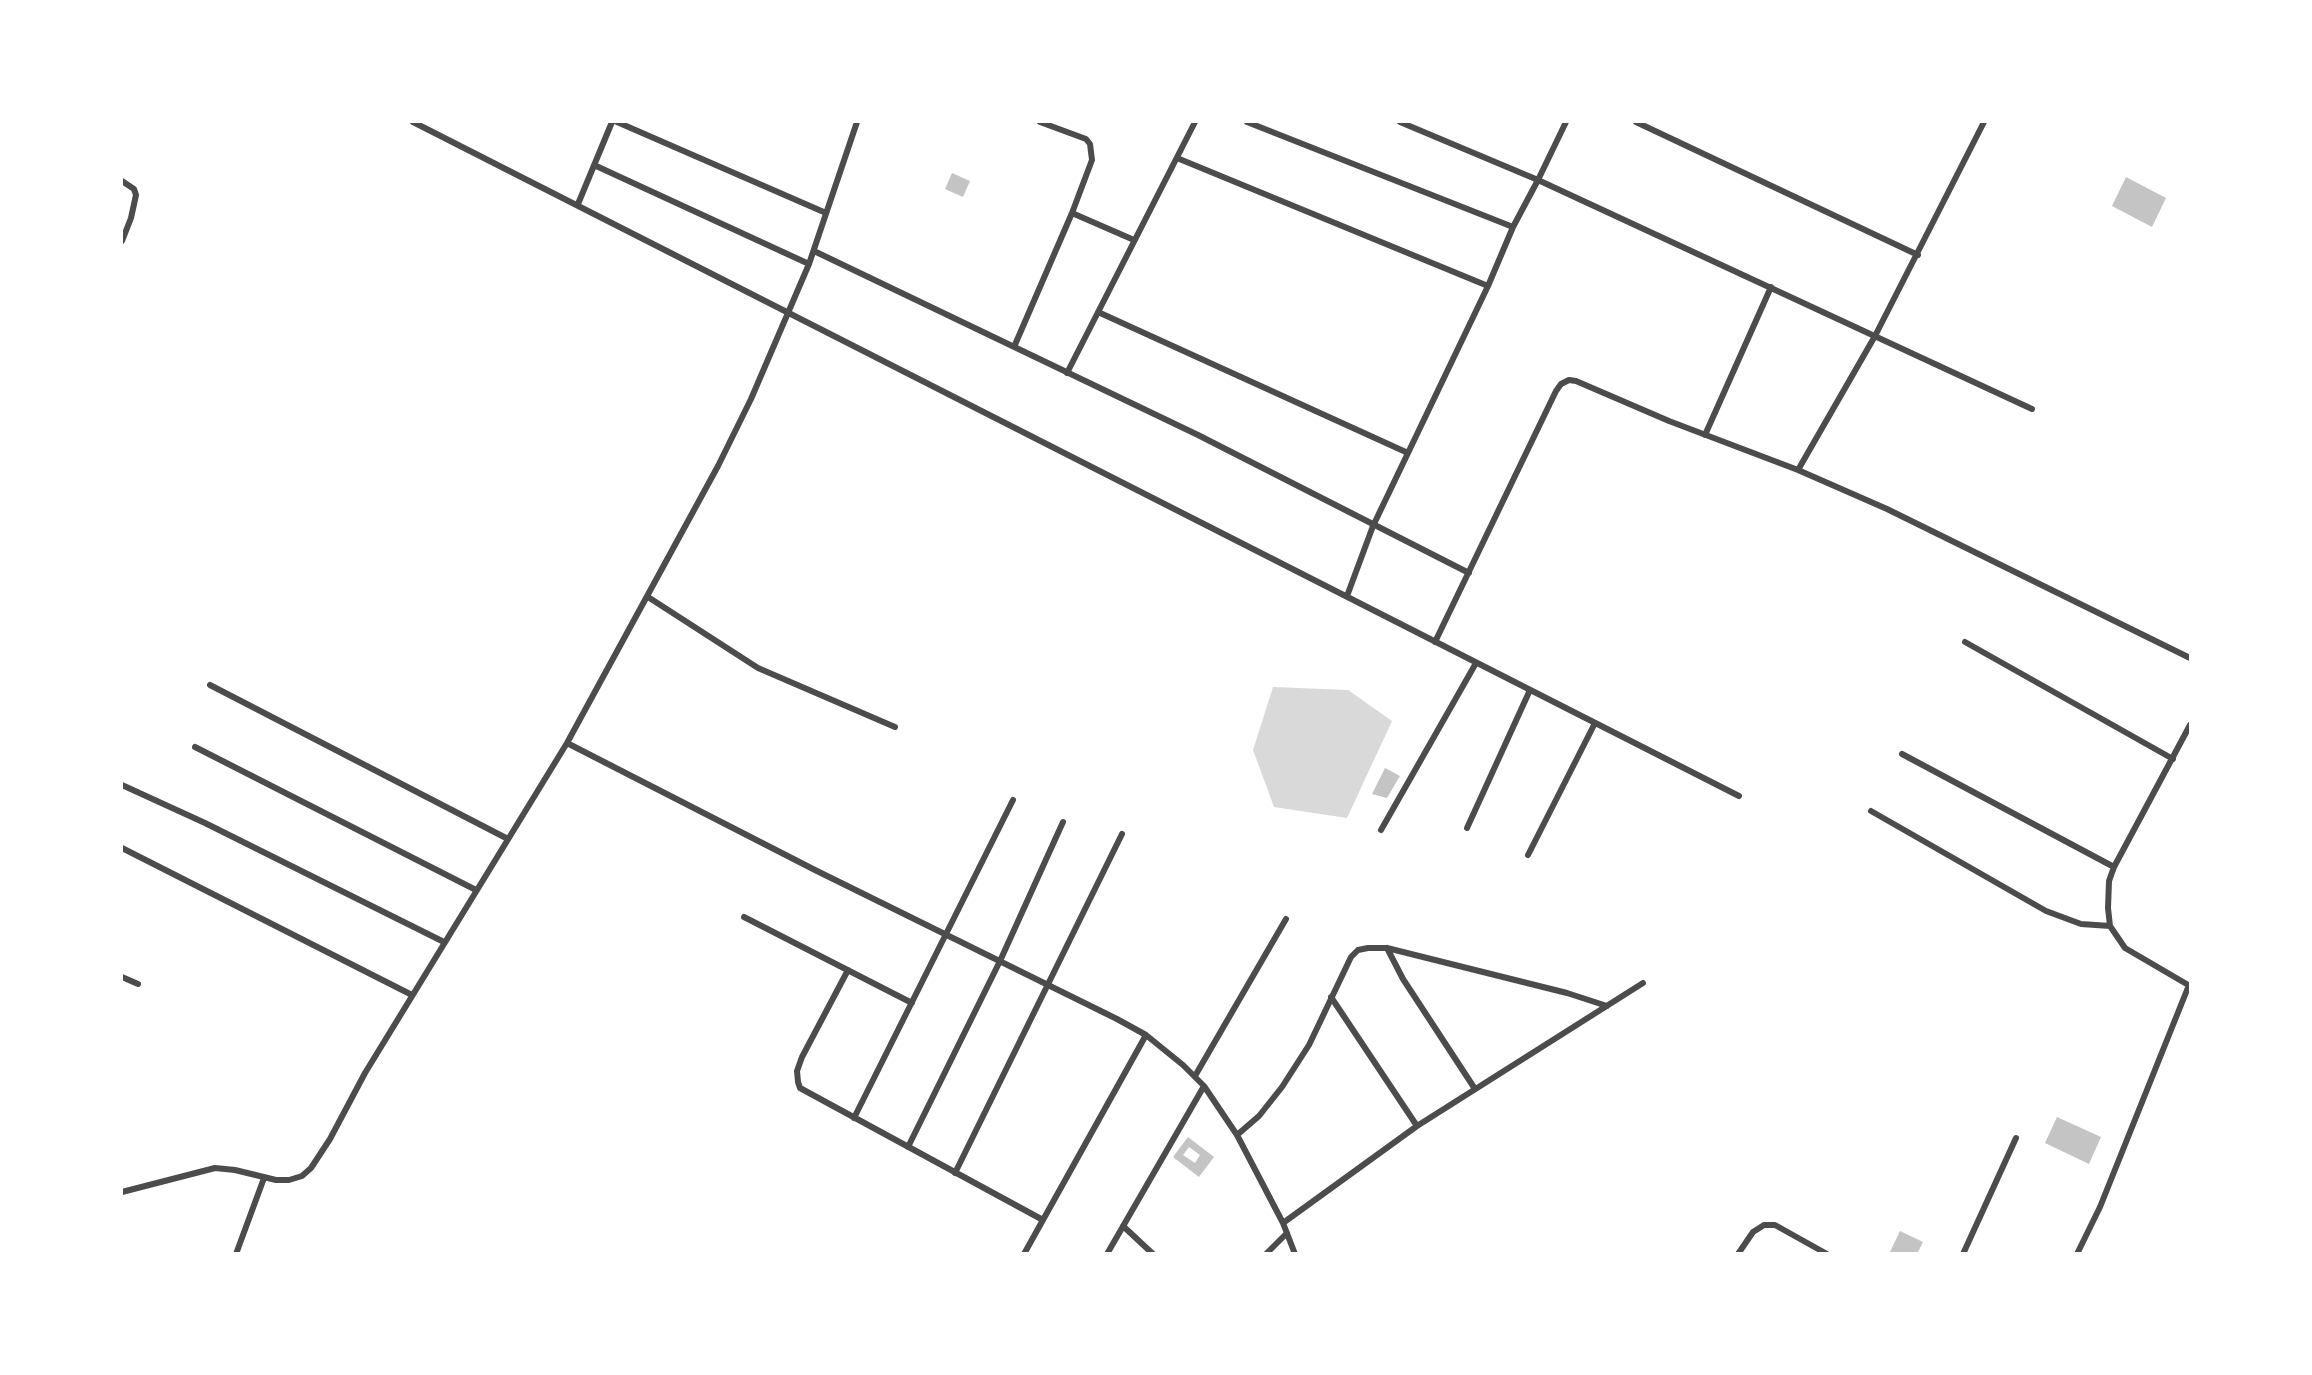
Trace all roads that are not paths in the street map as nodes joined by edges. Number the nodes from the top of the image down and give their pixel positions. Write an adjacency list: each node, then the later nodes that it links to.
1 (413, 122): 16 (street)
2 (612, 122): 13 (street)
3 (616, 122): 17 (street)
4 (857, 122): 17 (street)
5 (1040, 122): 18 (street)
6 (1195, 122): 12 (street)
7 (1247, 122): 19 (street)
8 (1400, 122): 14 (street)
9 (1566, 122): 14 (street)
10 (1635, 122): 23 (street)
11 (1984, 122): 23 (street)
12 (1177, 158): 20 (street); 25 (street)
13 (594, 165): 16 (street); 24 (street)
14 (1538, 180): 19 (street); 26 (street)
15 (122, 181): 21 (street)
16 (578, 204): 27 (street)
17 (826, 213): 22 (street)
18 (1072, 213): 20 (street); 30 (street)
19 (1513, 227): 25 (street)
20 (1134, 240): 28 (street)
21 (122, 241)
22 (814, 251): 24 (street); 30 (street)
23 (1918, 255): 29 (street)
24 (809, 264): 27 (street)
25 (1488, 286): 34 (street)
26 (1771, 287): 29 (street); 33 (street)
27 (788, 312): 38 (street); 39 (street)
28 (1098, 312): 31 (street); 34 (street)
29 (1875, 336): 32 (street); 35 (street)
30 (1014, 347): 31 (street)
31 (1067, 373): 36 (street)
32 (2032, 409)
33 (1705, 435): 35 (street); 37 (street)
34 (1408, 453): 36 (street)
35 (1798, 470): 42 (street)
36 (1373, 526): 37 (street); 38 (street)
37 (1469, 573): 40 (street)
38 (1347, 596): 40 (street)
39 (648, 597): 48 (street); 49 (street)
40 (1436, 642): 43 (street)
41 (1965, 642): 52 (street)
42 (2190, 658)
43 (1476, 663): 45 (street); 59 (street)
44 (210, 685): 61 (street)
45 (1530, 690): 46 (street); 58 (street)
46 (1594, 723): 54 (street); 63 (street)
47 (2190, 725): 52 (street)
48 (895, 728)
49 (567, 743): 61 (street); 69 (street)
50 (195, 747): 65 (street)
51 (1902, 753): 64 (street)
52 (2172, 759): 64 (street)
53 (122, 785): 70 (street)
54 (1739, 796)
55 (1013, 800): 69 (street)
56 (1872, 811): 68 (street)
57 (1063, 822): 72 (street)
58 (1467, 828)
59 (1381, 830)
60 (1122, 834): 77 (street)
61 (508, 840): 65 (street)
62 (122, 848): 79 (street)
63 (1528, 855)
64 (2114, 867): 68 (street)
65 (476, 890): 70 (street)
66 (744, 917): 73 (street)
67 (1286, 919): 84 (street)
68 (2110, 926): 78 (street)
69 (945, 935): 72 (street); 81 (street)
70 (444, 942): 79 (street)
71 (1387, 948): 80 (street); 82 (street); 86 (street)
72 (1000, 962): 77 (street); 91 (street)
73 (848, 970): 81 (street); 87 (street)
74 (122, 976): 76 (street)
75 (1643, 983): 82 (street)
76 (138, 984)
77 (1049, 986): 83 (street); 92 (street)
78 (2189, 986): 108 (street)
79 (412, 995): 93 (street)
80 (1331, 997): 88 (street); 89 (street)
81 (912, 1003): 87 (street)
82 (1607, 1006): 86 (street)
83 (1146, 1035): 84 (street); 95 (street)
84 (1195, 1076): 85 (street)
85 (1204, 1086): 89 (street); 97 (street)
86 (1475, 1089): 88 (street)
87 (854, 1118): 91 (street)
88 (1417, 1126): 96 (street)
89 (1237, 1135): 96 (street)
90 (2016, 1138): 107 (street)
91 (908, 1147): 92 (street)
92 (956, 1173): 95 (street)
93 (264, 1178): 94 (street); 99 (street)
94 (122, 1192)
95 (1043, 1221): 100 (street)
96 (1283, 1223): 98 (street)
97 (1123, 1227): 101 (street); 102 (street)
98 (1287, 1233): 103 (street); 104 (street)
99 (236, 1254)
100 (1024, 1254)
101 (1107, 1254)
102 (1153, 1254)
103 (1266, 1254)
104 (1295, 1254)
105 (1738, 1254): 106 (street)
106 (1827, 1254)
107 (1963, 1254)
108 (2077, 1254)

